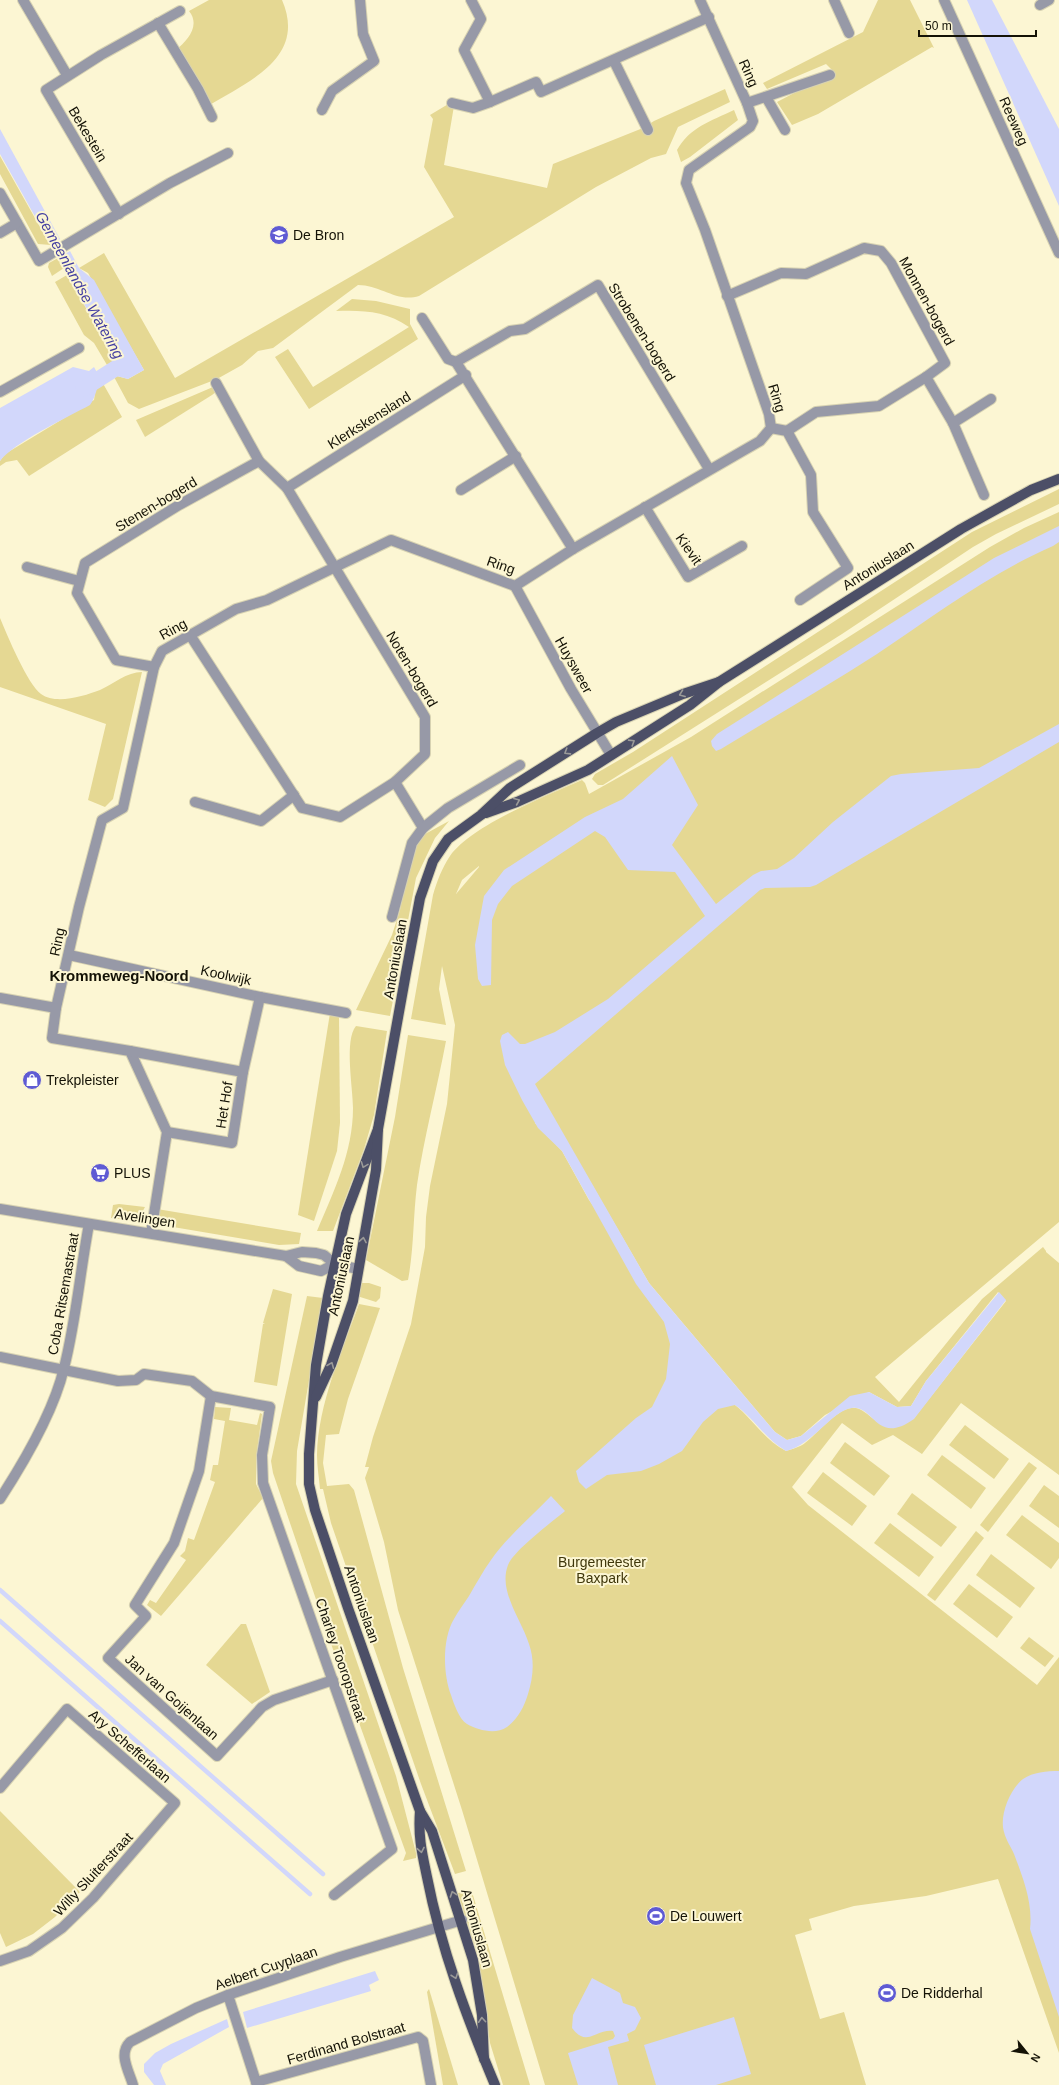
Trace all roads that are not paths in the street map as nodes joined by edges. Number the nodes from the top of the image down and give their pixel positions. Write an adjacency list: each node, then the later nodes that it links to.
1 (23, 0): 12 (street)
2 (360, 0): 18 (street)
3 (472, 0): 15 (street)
4 (700, 0): 8 (street, Ring)
5 (834, 0): 10 (street)
6 (944, 0): 27 (street, Reeweg)
7 (180, 11): 9 (street, Bekestein)
8 (708, 17): 11 (street); 17 (street, Ring)
9 (158, 23): 12 (street, Bekestein); 19 (street)
10 (848, 33)
11 (614, 61): 15 (street); 20 (street)
12 (67, 75): 24 (street, Bekestein)
13 (830, 75): 14 (street)
14 (766, 97): 17 (street); 21 (street)
15 (490, 102): 16 (street)
16 (452, 103)
17 (747, 103): 28 (street, Ring)
18 (322, 110)
19 (212, 117)
20 (648, 130)
21 (785, 130)
22 (228, 153): 24 (street)
23 (0, 193): 25 (street)
24 (119, 214): 25 (street)
25 (17, 223): 26 (street)
26 (0, 233)
27 (1059, 254)
28 (727, 296): 33 (street, Monnen-bogerd); 38 (street, Ring)
29 (422, 318): 31 (street)
30 (79, 348): 35 (street)
31 (456, 362): 32 (street); 42 (street, Strobenen-bogerd)
32 (466, 376): 40 (street); 44 (street, Klerkskensland)
33 (926, 377): 37 (street); 39 (street)
34 (216, 383): 41 (street)
35 (0, 392)
36 (991, 399): 37 (street)
37 (953, 422): 46 (street)
38 (771, 428): 39 (street); 42 (street, Ring)
39 (787, 431): 54 (street)
40 (516, 456): 45 (street); 49 (street)
41 (259, 460): 44 (street); 52 (street, Stenen-bogerd)
42 (709, 469): 47 (street, Ring)
43 (1058, 478): 57 (main road, Antoniuslaan)
44 (287, 488): 51 (street)
45 (461, 490)
46 (984, 495)
47 (645, 507): 48 (street, Kievit); 49 (street, Ring)
48 (742, 546)
49 (573, 549): 53 (street, Ring)
50 (27, 567): 52 (street)
51 (335, 568): 53 (street, Ring); 55 (street, Ring); 61 (street, Noten-bogerd)
52 (79, 581): 56 (street, Stenen-bogerd)
53 (515, 586): 58 (street, Huysweer)
54 (800, 600)
55 (190, 636): 56 (street, Ring); 62 (street, Noten-bogerd)
56 (154, 667): 67 (street, Ring)
57 (719, 682): 58 (main road, Antoniuslaan, one-way to 58); 59 (main road, Antoniuslaan, one-way to 57)
58 (597, 733): 59 (street, Huysweer); 64 (main road, Antoniuslaan, one-way to 64)
59 (611, 755): 64 (main road, Antoniuslaan, one-way to 59)
60 (520, 765): 65 (street)
61 (395, 782): 62 (street, Noten-bogerd); 65 (street)
62 (294, 796): 63 (street)
63 (195, 802)
64 (481, 815): 74 (main road, Antoniuslaan)
65 (423, 828): 66 (street)
66 (392, 916)
67 (69, 955): 68 (street, Koolwijk); 70 (street, Ring)
68 (260, 997): 71 (street, Koolwijk); 73 (street, Koolwijk)
69 (0, 998): 70 (street)
70 (56, 1008): 72 (street, Het Hof)
71 (346, 1014)
72 (130, 1052): 73 (street, Het Hof); 75 (street)
73 (243, 1072): 75 (street, Het Hof)
74 (378, 1129): 80 (main road, Antoniuslaan, one-way to 80); 81 (main road, Antoniuslaan, one-way to 74)
75 (167, 1132): 78 (street)
76 (0, 1209): 77 (street, Avelingen)
77 (90, 1224): 78 (street, Avelingen); 83 (street, Coba Ritsemastraat)
78 (151, 1233): 79 (street, Avelingen)
79 (286, 1256): 80 (street, Avelingen); 80 (street, Avelingen)
80 (335, 1264): 81 (street); 85 (main road, Antoniuslaan)
81 (358, 1269): 85 (main road, Antoniuslaan, one-way to 81)
82 (0, 1357): 83 (street)
83 (64, 1369): 84 (street, Coba Ritsemastraat); 86 (street, Coba Ritsemastraat)
84 (211, 1396): 87 (street, Charley Tooropstraat); 87 (street, Jan van Goijenlaan)
85 (314, 1400): 90 (main road, Antoniuslaan)
86 (0, 1499)
87 (333, 1680): 91 (street, Charley Tooropstraat)
88 (0, 1788): 89 (street, Ary Schefferlaan)
89 (175, 1803): 94 (street, Willy Sluiterstraat)
90 (420, 1811): 92 (main road, Antoniuslaan, one-way to 90); 93 (main road, Antoniuslaan, one-way to 93)
91 (334, 1895)
92 (462, 1920): 93 (street, Aelbert Cuyplaan); 96 (main road, Antoniuslaan, one-way to 92)
93 (438, 1927): 95 (street, Aelbert Cuyplaan); 96 (main road, Antoniuslaan, one-way to 96)
94 (0, 1961)
95 (228, 1995): 97 (street, Ferdinand Bolstraat); 98 (street, Aelbert Cuyplaan)
96 (484, 2059): 100 (main road, Antoniuslaan)
97 (257, 2084): 99 (street, Ferdinand Bolstraat)
98 (133, 2085)
99 (431, 2085)
100 (495, 2085)

